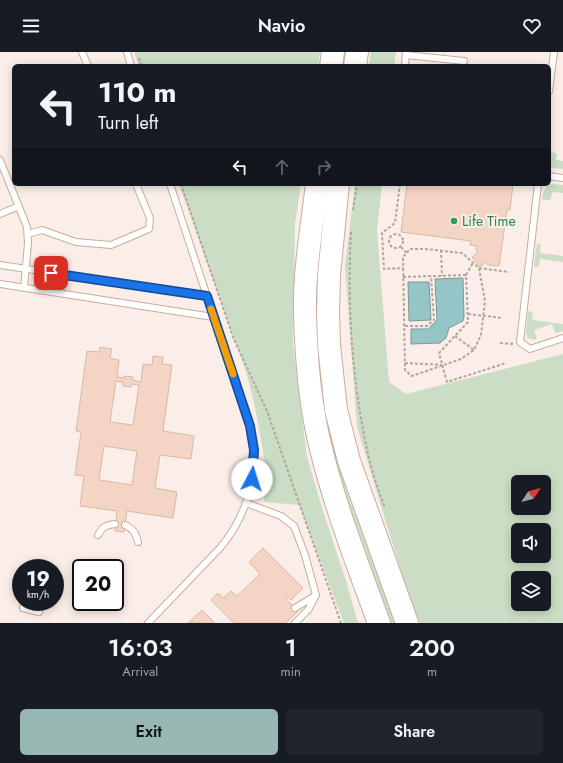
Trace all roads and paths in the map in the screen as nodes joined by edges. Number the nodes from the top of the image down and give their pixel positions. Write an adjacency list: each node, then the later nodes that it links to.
1 (82, 52): 9 (lane)
2 (127, 52): 10 (lane)
3 (333, 52): 11 (highway)
4 (347, 52): 12 (highway)
5 (357, 52): 13 (highway)
6 (554, 52): 15 (lane)
7 (406, 53): 8 (lane); 14 (lane)
8 (464, 61)
9 (87, 64)
10 (131, 64)
11 (331, 64)
12 (346, 64)
13 (355, 64)
14 (405, 64)
15 (551, 75)
16 (0, 160): 27 (lane)
17 (551, 176): 18 (lane)
18 (563, 178)
19 (137, 186): 31 (lane)
20 (171, 186): 47 (lane)
21 (182, 186): 73 (path)
22 (317, 186): 74 (highway)
23 (338, 186): 75 (highway)
24 (357, 186): 28 (path)
25 (400, 186): 37 (path)
26 (538, 186): 55 (lane)
27 (19, 206): 29 (lane); 31 (lane)
28 (353, 213)
29 (0, 214)
30 (351, 227): 62 (path)
31 (28, 234): 39 (lane)
32 (401, 247): 32 (path); 34 (path)
33 (441, 250): 34 (path); 35 (path); 43 (path)
34 (407, 253): 37 (path)
35 (473, 263): 38 (path); 41 (path)
36 (0, 265): 39 (lane)
37 (403, 268): 44 (path)
38 (479, 268): 40 (path); 49 (path)
39 (26, 269): 46 (lane); 47 (lane)
40 (509, 272)
41 (466, 275): 43 (path); 48 (path)
42 (431, 276): 43 (path); 44 (path); 52 (path)
43 (442, 276)
44 (404, 277): 52 (path)
45 (0, 284): 46 (lane)
46 (24, 288): 50 (lane)
47 (207, 296): 50 (lane)
48 (468, 314): 49 (path); 53 (path)
49 (483, 316): 51 (path); 57 (path)
50 (213, 317): 61 (lane)
51 (503, 318)
52 (404, 326): 58 (path)
53 (455, 336): 57 (path); 60 (path)
54 (563, 338): 55 (lane)
55 (520, 342): 56 (path)
56 (500, 343)
57 (474, 350): 60 (path)
58 (405, 362): 60 (path); 60 (path)
59 (506, 362): 60 (path)
60 (443, 365)
61 (246, 502): 67 (lane); 71 (lane)
62 (386, 512)
63 (115, 524): 65 (lane)
64 (125, 525): 66 (lane)
65 (98, 535)
66 (138, 542)
67 (316, 595): 68 (lane); 72 (lane)
68 (295, 608)
69 (35, 611): 70 (lane)
70 (39, 612)
71 (148, 623)
72 (295, 623)
73 (341, 623)
74 (379, 623)
75 (407, 623)

